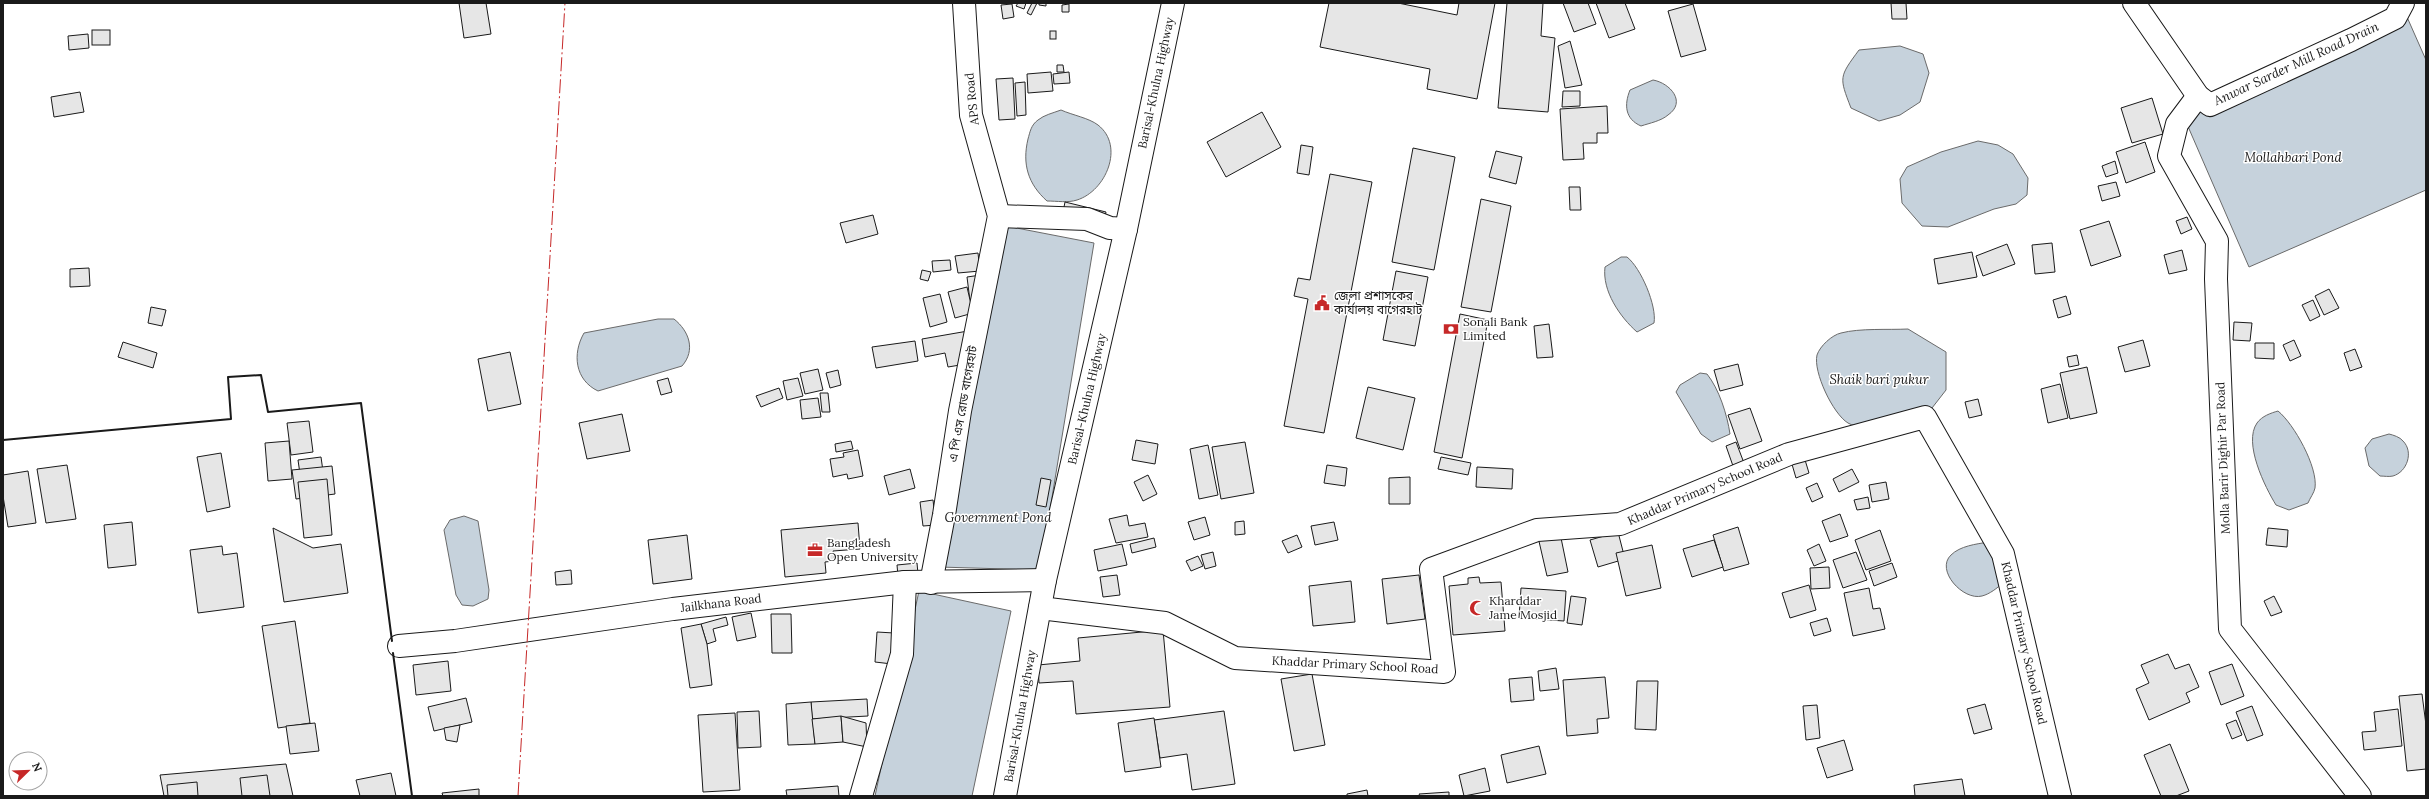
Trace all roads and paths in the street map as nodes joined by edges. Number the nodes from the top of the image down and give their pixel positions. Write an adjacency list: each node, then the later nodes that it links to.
1 (964, 3): 6 (main road, APS Road)
2 (1173, 3): 7 (main road, Barisal-Khulna Highway)
3 (2134, 3): 5 (main road)
4 (2403, 3): 5 (main road)
5 (2198, 96): 16 (main road, Molla Barir Dighir Par Road)
6 (997, 220): 7 (main road); 10 (main road, এ পি এস রোড বাগেরহাট)
7 (1126, 229): 8 (main road, Barisal-Khulna Highway)
8 (1045, 580): 10 (main road, Jailkhana Road); 11 (main road, Barisal-Khulna Highway)
9 (905, 582): 10 (main road, Jailkhana Road); 12 (main road, Jailkhana Road); 13 (main road)
10 (931, 583)
11 (1040, 608): 14 (main road, Barisal-Khulna Highway); 15 (main road, Khaddar Primary School Road)
12 (399, 646)
13 (861, 796)
14 (1005, 796)
15 (2060, 796)
16 (2360, 796)

